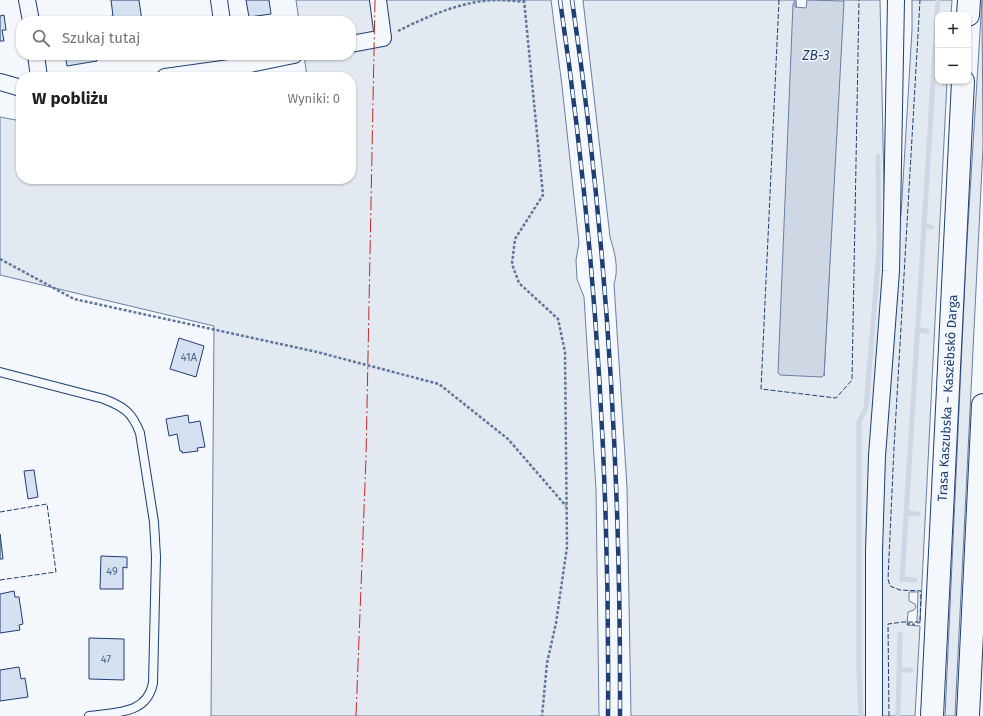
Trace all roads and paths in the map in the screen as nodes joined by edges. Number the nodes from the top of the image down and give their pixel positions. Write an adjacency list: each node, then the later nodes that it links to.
1 (27, 0): 8 (street)
2 (219, 0): 9 (street)
3 (378, 0): 10 (street)
4 (896, 0): 28 (street)
5 (969, 0): 7 (highway)
6 (524, 1): 10 (path); 23 (path)
7 (968, 12)
8 (30, 16)
9 (221, 16)
10 (383, 38): 11 (street)
11 (356, 43)
12 (37, 60): 15 (street)
13 (240, 60): 14 (street)
14 (229, 61): 16 (street)
15 (38, 72)
16 (185, 72)
17 (0, 82): 19 (street)
18 (963, 84): 29 (highway, Trasa Kaszubska – Kaszëbskô Darga)
19 (16, 87)
20 (0, 259): 23 (path)
21 (0, 372): 26 (lane)
22 (983, 405): 30 (highway)
23 (566, 507): 27 (path)
24 (907, 624): 25 (path)
25 (920, 625)
26 (89, 716)
27 (542, 716)
28 (874, 716)
29 (932, 716)
30 (968, 716)

